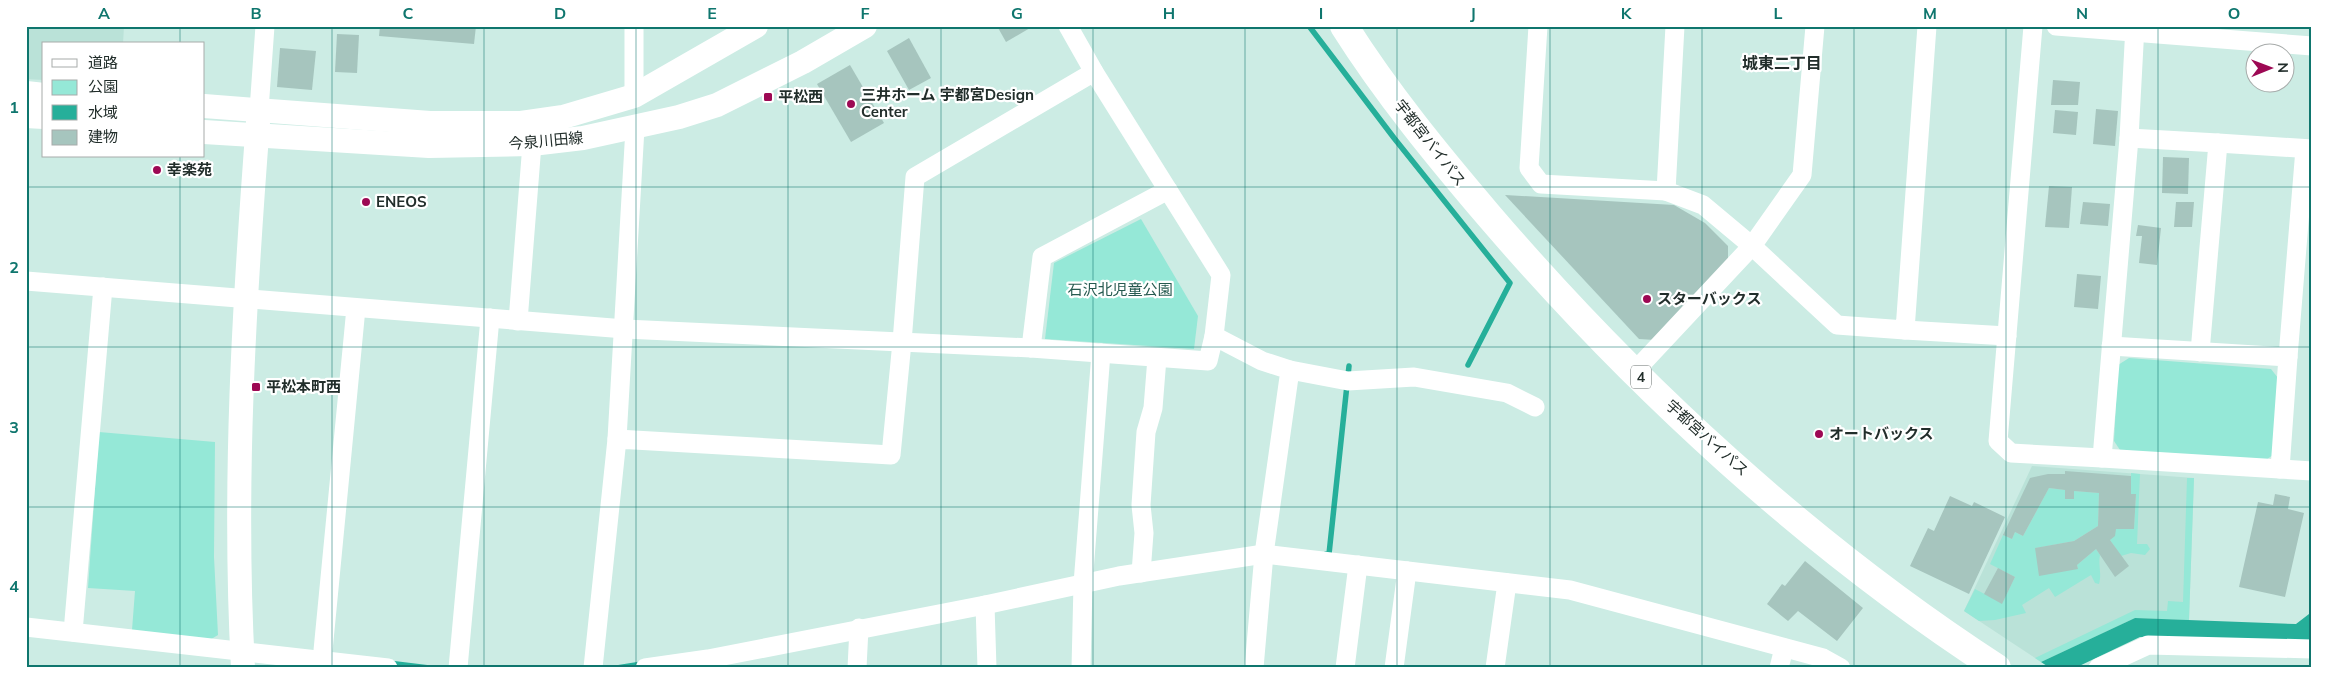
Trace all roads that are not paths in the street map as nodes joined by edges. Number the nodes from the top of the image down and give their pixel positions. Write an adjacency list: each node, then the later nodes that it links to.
1 (265, 26): 20 (street)
2 (634, 26): 18 (street)
3 (756, 26): 18 (street, 今泉川田線)
4 (865, 26): 23 (street, 今泉川田線)
5 (1068, 26): 15 (street)
6 (1344, 26): 51 (highway, 宇都宮バイパス / 4)
7 (1538, 26): 31 (street)
8 (1675, 26): 31 (street)
9 (1815, 26): 32 (street)
10 (1927, 26): 40 (street)
11 (2033, 26): 42 (street)
12 (2056, 26): 13 (street)
13 (2135, 29): 14 (street); 26 (street)
14 (2312, 46)
15 (1094, 72): 30 (street); 43 (street)
16 (26, 93): 17 (street)
17 (42, 95)
18 (634, 96): 20 (street, 今泉川田線)
19 (205, 106): 20 (street, 今泉川田線)
20 (259, 110): 25 (street)
21 (26, 116): 22 (street)
22 (42, 117)
23 (635, 128): 28 (street, 今泉川田線); 39 (street)
24 (205, 132): 25 (street, 今泉川田線)
25 (257, 137): 28 (street, 今泉川田線); 35 (street)
26 (2128, 138): 27 (street); 44 (street)
27 (2218, 143): 29 (street); 46 (street)
28 (532, 144): 38 (street)
29 (2308, 149): 48 (street)
30 (1168, 190): 41 (street); 45 (street)
31 (1666, 192): 32 (street)
32 (1752, 246): 40 (street); 51 (street)
33 (26, 281): 34 (street)
34 (103, 287): 35 (street); 66 (street)
35 (246, 299): 36 (street); 69 (street)
36 (356, 308): 37 (street); 70 (street)
37 (490, 318): 38 (street); 73 (street)
38 (518, 320): 39 (street)
39 (624, 329): 43 (street); 53 (street)
40 (1905, 330): 42 (street)
41 (1214, 336): 49 (street); 50 (street)
42 (2007, 336): 54 (street)
43 (902, 342): 45 (street); 53 (street)
44 (2111, 346): 46 (street); 54 (street)
45 (1031, 348): 47 (street)
46 (2200, 352): 48 (street)
47 (1101, 353): 49 (street); 62 (street)
48 (2288, 357): 55 (street)
49 (1157, 358): 60 (street)
50 (1290, 370): 52 (street); 57 (street)
51 (1634, 371): 85 (highway, 宇都宮バイパス / 4)
52 (1535, 407)
53 (617, 439): 74 (street)
54 (2102, 458): 55 (street)
55 (2280, 469): 56 (street)
56 (2312, 472)
57 (1264, 554): 58 (street); 60 (street); 79 (street)
58 (1358, 565): 59 (street); 80 (street)
59 (1407, 571): 61 (street); 81 (street)
60 (1141, 573): 62 (street)
61 (1507, 582): 67 (street); 82 (street)
62 (1082, 584): 63 (street); 78 (street)
63 (984, 605): 65 (street); 77 (street)
64 (26, 627): 66 (street)
65 (859, 628): 75 (street); 76 (street)
66 (73, 632): 69 (street)
67 (1784, 648): 83 (street); 84 (street)
68 (2312, 649): 86 (street)
69 (242, 659): 70 (street)
70 (322, 661): 71 (street)
71 (383, 668): 72 (street)
72 (388, 668)
73 (458, 668)
74 (592, 668)
75 (645, 668)
76 (857, 668)
77 (987, 668)
78 (1081, 668)
79 (1254, 668)
80 (1345, 668)
81 (1394, 668)
82 (1495, 668)
83 (1779, 668)
84 (1841, 668)
85 (1997, 668)
86 (2098, 668)

